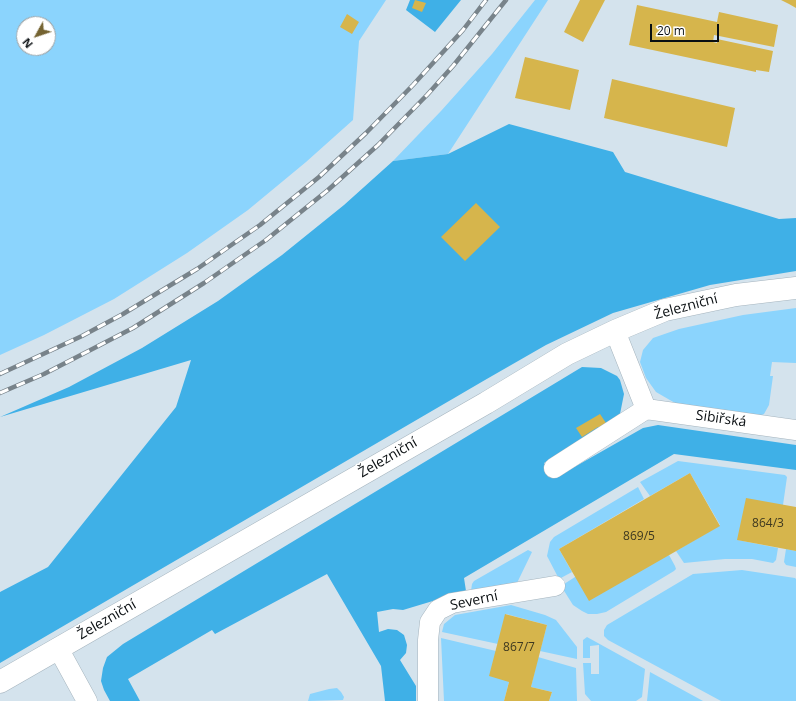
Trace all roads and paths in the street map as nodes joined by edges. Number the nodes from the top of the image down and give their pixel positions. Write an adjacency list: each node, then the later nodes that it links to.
1 (796, 288): 2 (street, Železniční)
2 (615, 331): 3 (street); 7 (street, Železniční)
3 (646, 409): 4 (street, Sibiřská); 5 (street)
4 (796, 430)
5 (554, 468)
6 (554, 586): 10 (street, Severní)
7 (58, 648): 8 (street, Železniční); 9 (street)
8 (0, 682)
9 (87, 701)
10 (428, 701)

